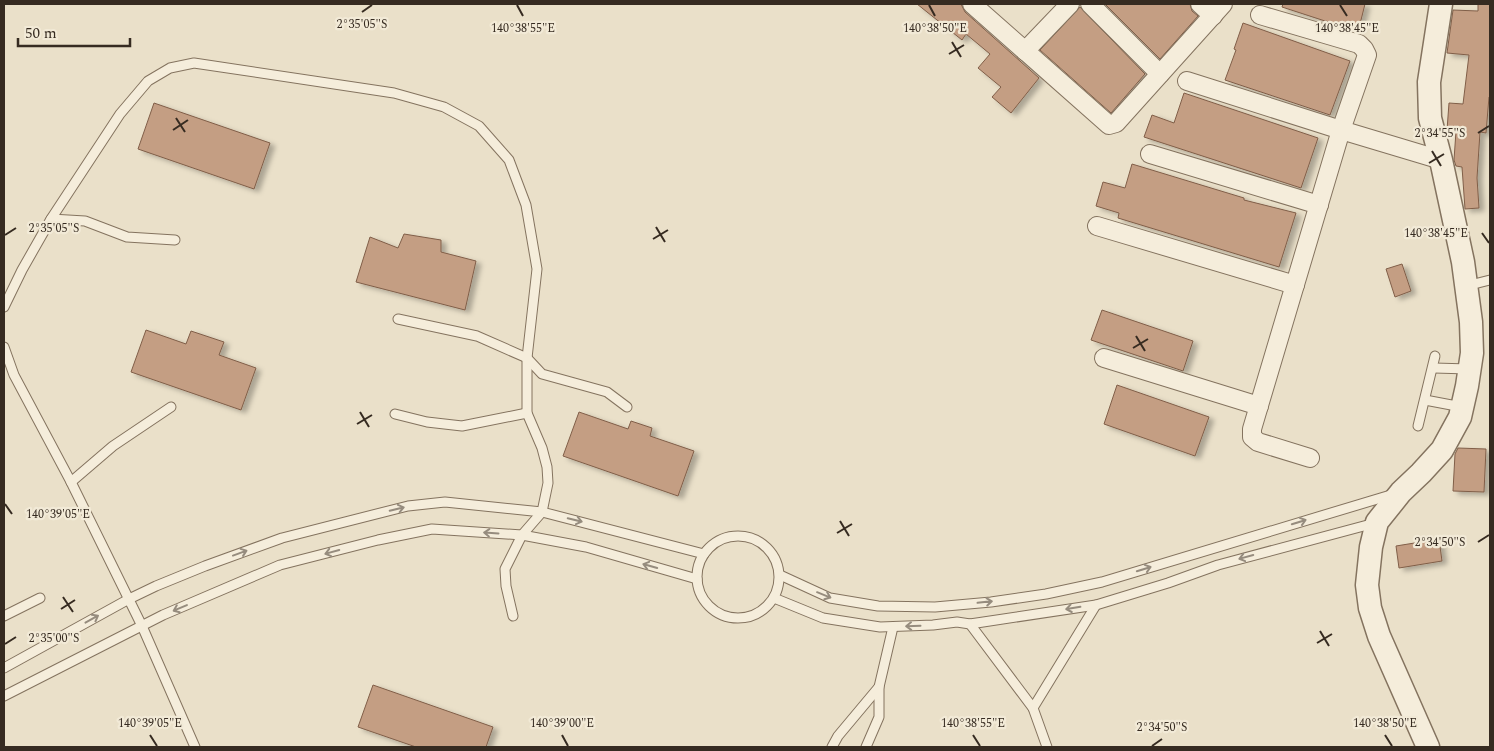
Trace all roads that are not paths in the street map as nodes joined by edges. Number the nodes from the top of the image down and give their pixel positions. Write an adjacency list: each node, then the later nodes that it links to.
1 (972, 4): 7 (street)
2 (1070, 4): 7 (street)
3 (1090, 4): 8 (street)
4 (1441, 4): 12 (street)
5 (1212, 8): 8 (street)
6 (1260, 15): 10 (street)
7 (1025, 51): 8 (street)
8 (1160, 74)
9 (1187, 81): 10 (street)
10 (1341, 130): 12 (street); 13 (street)
11 (1150, 154): 13 (street)
12 (1441, 160): 19 (street)
13 (1319, 205): 18 (street)
14 (51, 219): 16 (lane); 20 (lane); 24 (lane)
15 (1097, 226): 18 (street)
16 (175, 240)
17 (1490, 280): 19 (lane)
18 (1295, 285): 29 (street)
19 (1466, 286): 27 (street)
20 (4, 307)
21 (398, 319): 24 (lane)
22 (4, 347): 37 (lane)
23 (1436, 356): 26 (lane)
24 (527, 358): 31 (lane); 33 (lane)
25 (1104, 358): 29 (street)
26 (1434, 368): 27 (lane); 28 (lane)
27 (1470, 369): 32 (street)
28 (1425, 400): 32 (lane); 35 (lane)
29 (1260, 406): 36 (street)
30 (171, 407): 37 (lane)
31 (627, 407)
32 (1462, 407): 38 (street)
33 (527, 413): 34 (lane); 39 (lane)
34 (395, 414)
35 (1418, 426)
36 (1310, 458)
37 (71, 482): 47 (lane)
38 (1401, 492): 40 (street); 43 (lane, one-way to 38)
39 (542, 512): 41 (lane); 42 (lane, one-way to 42); 47 (lane, one-way to 39)
40 (1377, 522): 48 (lane, one-way to 48); 62 (street)
41 (522, 535): 44 (lane, one-way to 41); 50 (lane); 52 (lane, one-way to 52)
42 (704, 554): 43 (lane); 44 (lane)
43 (780, 575): 46 (lane)
44 (697, 579): 46 (lane)
45 (40, 598): 49 (lane)
46 (774, 598): 53 (lane)
47 (129, 600): 52 (lane); 54 (lane, one-way to 47)
48 (1096, 604): 51 (lane, one-way to 51); 57 (lane)
49 (4, 616)
50 (513, 616)
51 (970, 624): 53 (lane, one-way to 53); 57 (lane)
52 (142, 626): 56 (lane); 58 (lane)
53 (894, 627): 55 (lane)
54 (4, 668)
55 (879, 687): 59 (lane); 60 (lane)
56 (4, 696)
57 (1033, 708): 61 (lane)
58 (195, 747)
59 (832, 747)
60 (866, 747)
61 (1047, 747)
62 (1428, 747)

